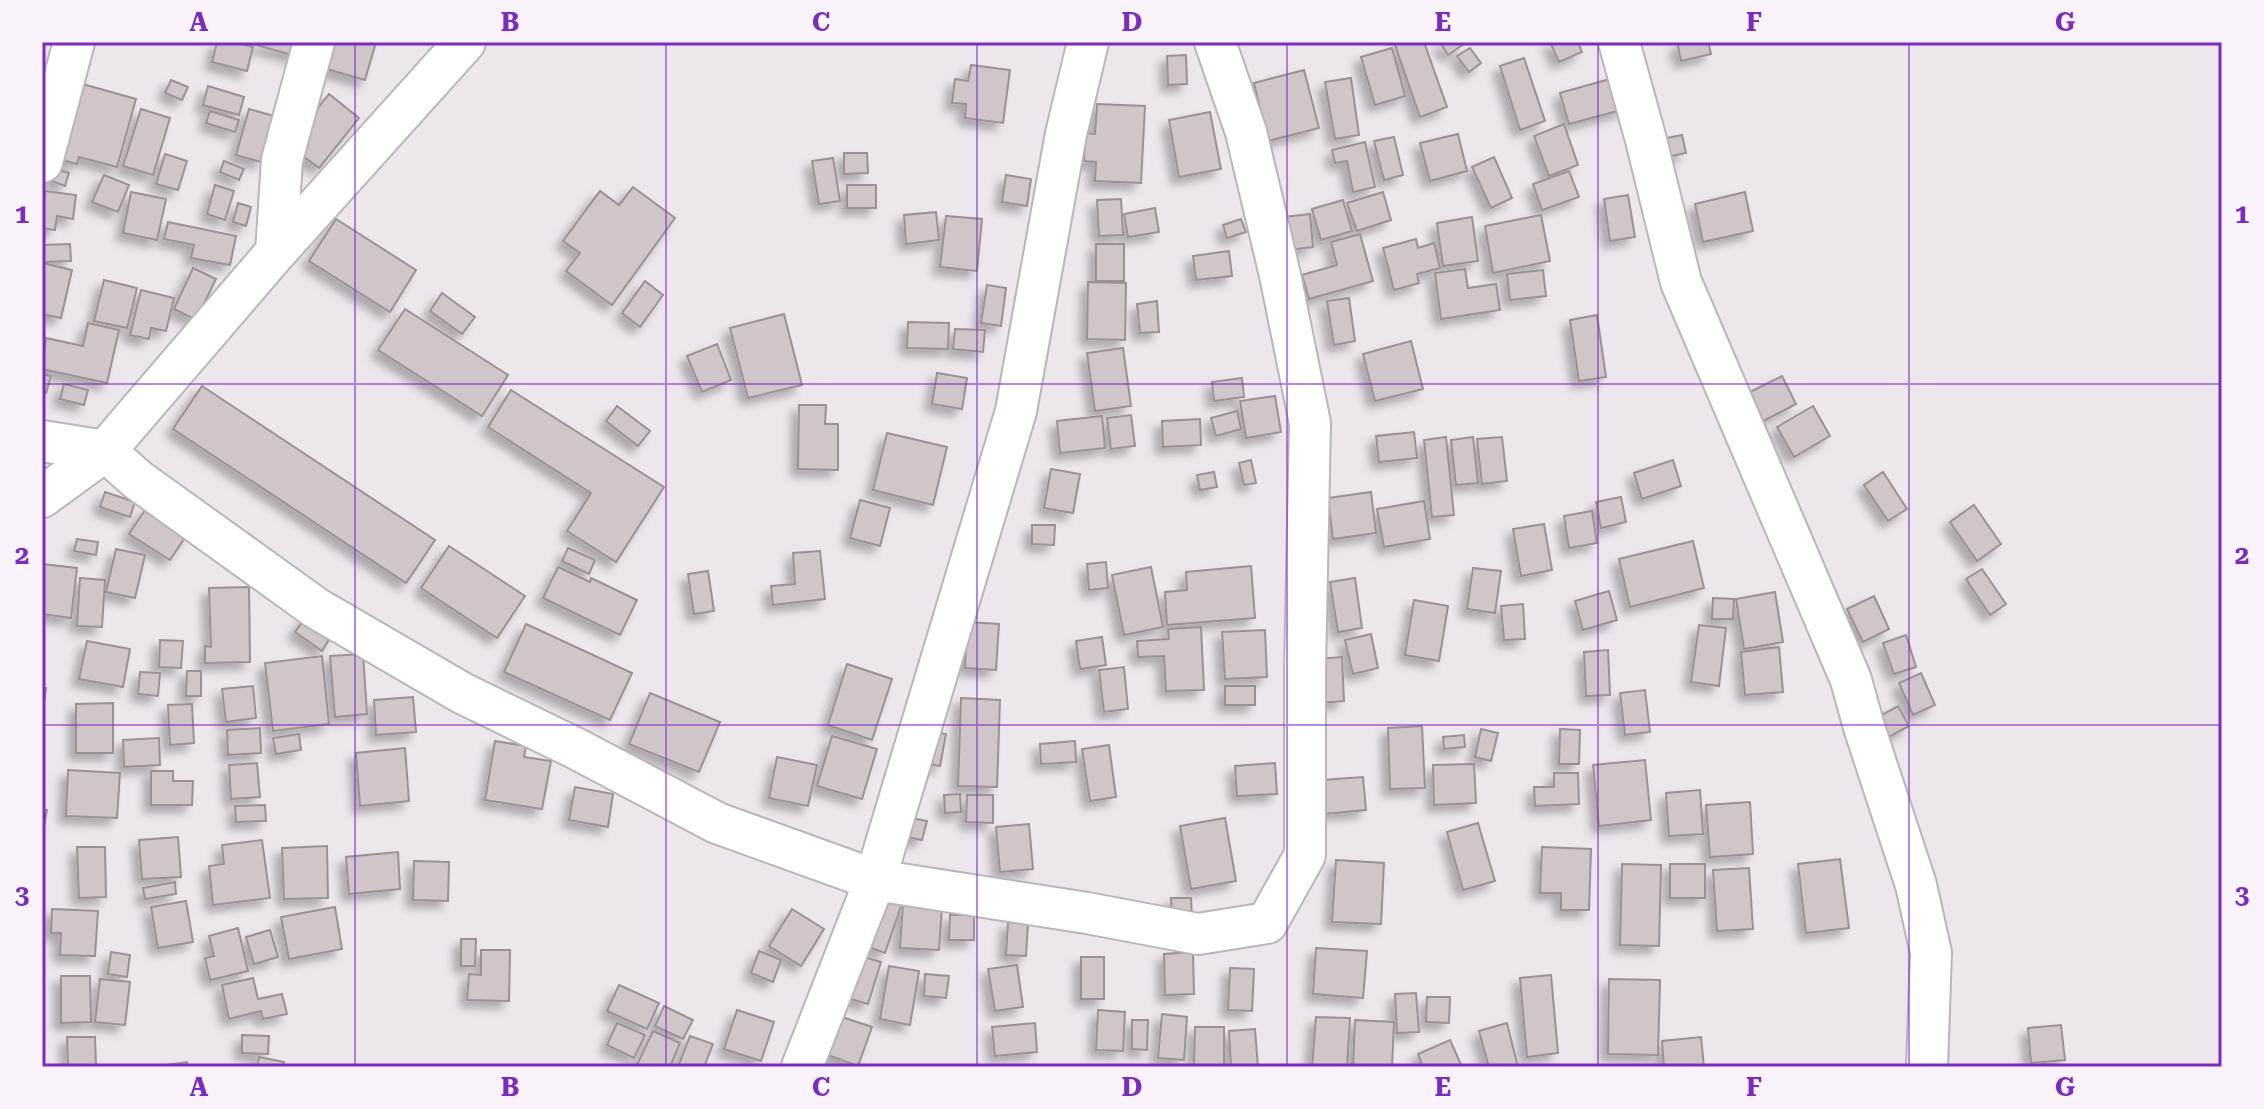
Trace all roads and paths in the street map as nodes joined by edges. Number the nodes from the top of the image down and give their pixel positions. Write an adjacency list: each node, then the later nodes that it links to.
1 (74, 42): 7 (street)
2 (314, 42): 8 (street)
3 (465, 42): 8 (street)
4 (1088, 42): 12 (street)
5 (1215, 42): 12 (street)
6 (1619, 42): 14 (street)
7 (42, 162)
8 (276, 252): 10 (street)
9 (42, 441): 10 (street)
10 (105, 451): 11 (street); 12 (street)
11 (42, 497)
12 (875, 880): 13 (street)
13 (802, 1067)
14 (1927, 1067)

